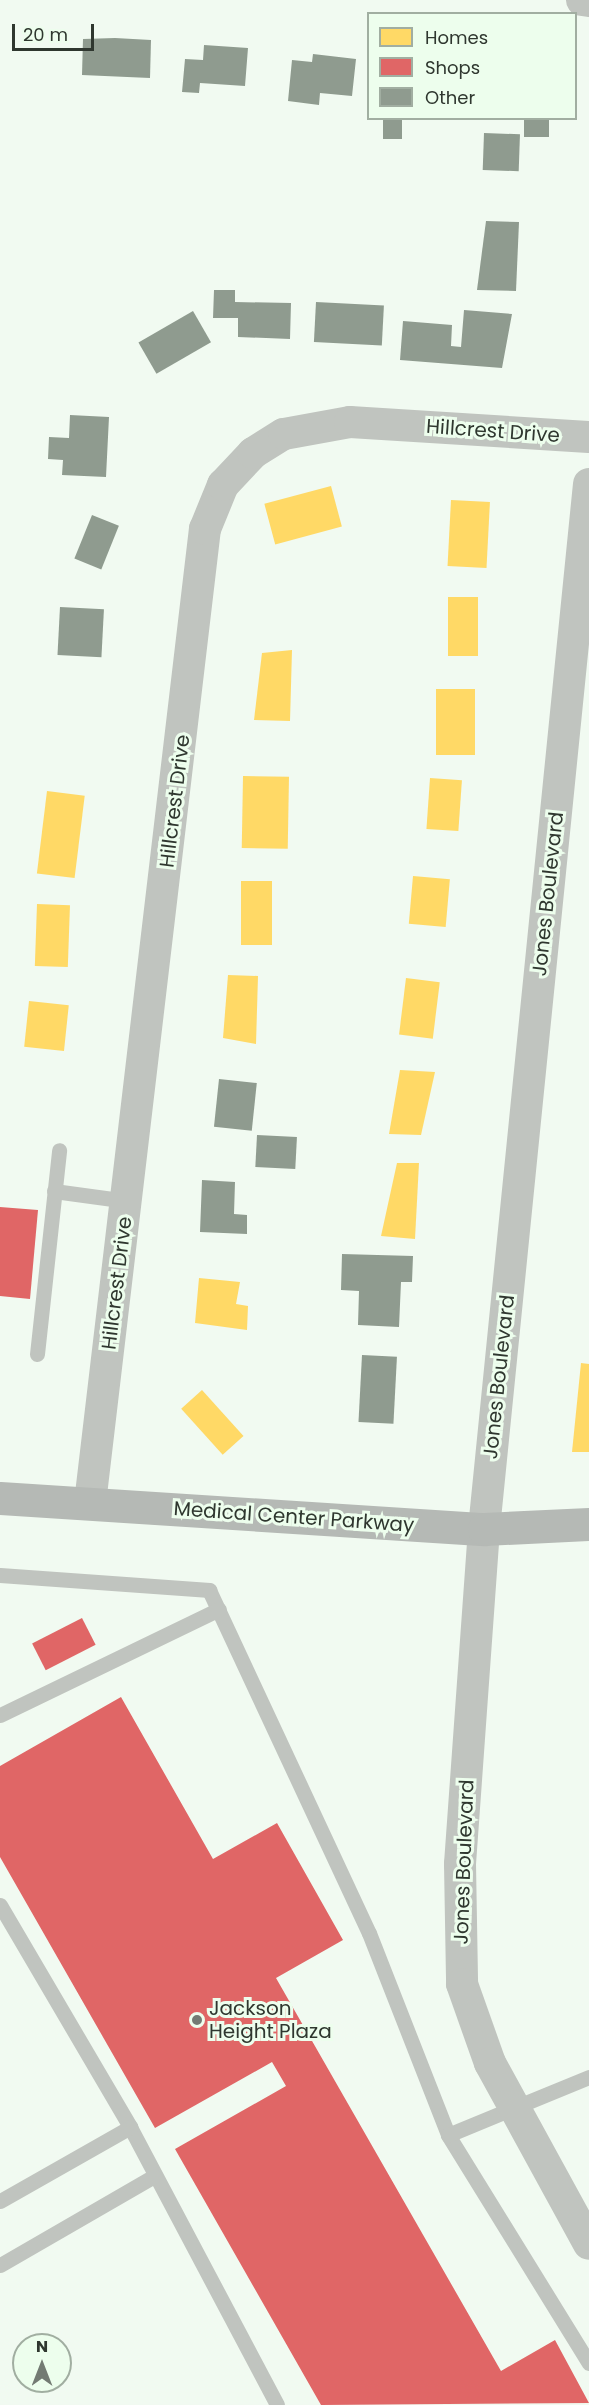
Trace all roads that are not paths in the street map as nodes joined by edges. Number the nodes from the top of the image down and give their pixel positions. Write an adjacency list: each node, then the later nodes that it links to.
1 (582, 0): 2 (street)
2 (589, 1)
3 (589, 437): 7 (street, Hillcrest Drive)
4 (589, 484): 12 (street, Jones Boulevard)
5 (59, 1150): 6 (lane)
6 (54, 1191): 7 (lane); 8 (lane)
7 (127, 1201): 10 (street, Hillcrest Drive)
8 (37, 1354)
9 (0, 1498): 10 (main road, Medical Center Parkway)
10 (90, 1503): 12 (main road, Medical Center Parkway)
11 (589, 1524): 12 (main road, Medical Center Parkway)
12 (484, 1529): 18 (street, Jones Boulevard)
13 (0, 1575): 14 (lane)
14 (219, 1609): 15 (lane); 20 (lane)
15 (0, 1715)
16 (0, 1905): 19 (lane)
17 (589, 2077): 18 (lane)
18 (514, 2107): 20 (lane); 23 (street, Jones Boulevard)
19 (130, 2127): 21 (lane); 22 (lane)
20 (448, 2135): 25 (lane)
21 (154, 2176): 24 (lane); 26 (lane)
22 (0, 2201)
23 (589, 2244)
24 (0, 2265)
25 (589, 2363)
26 (277, 2405)

